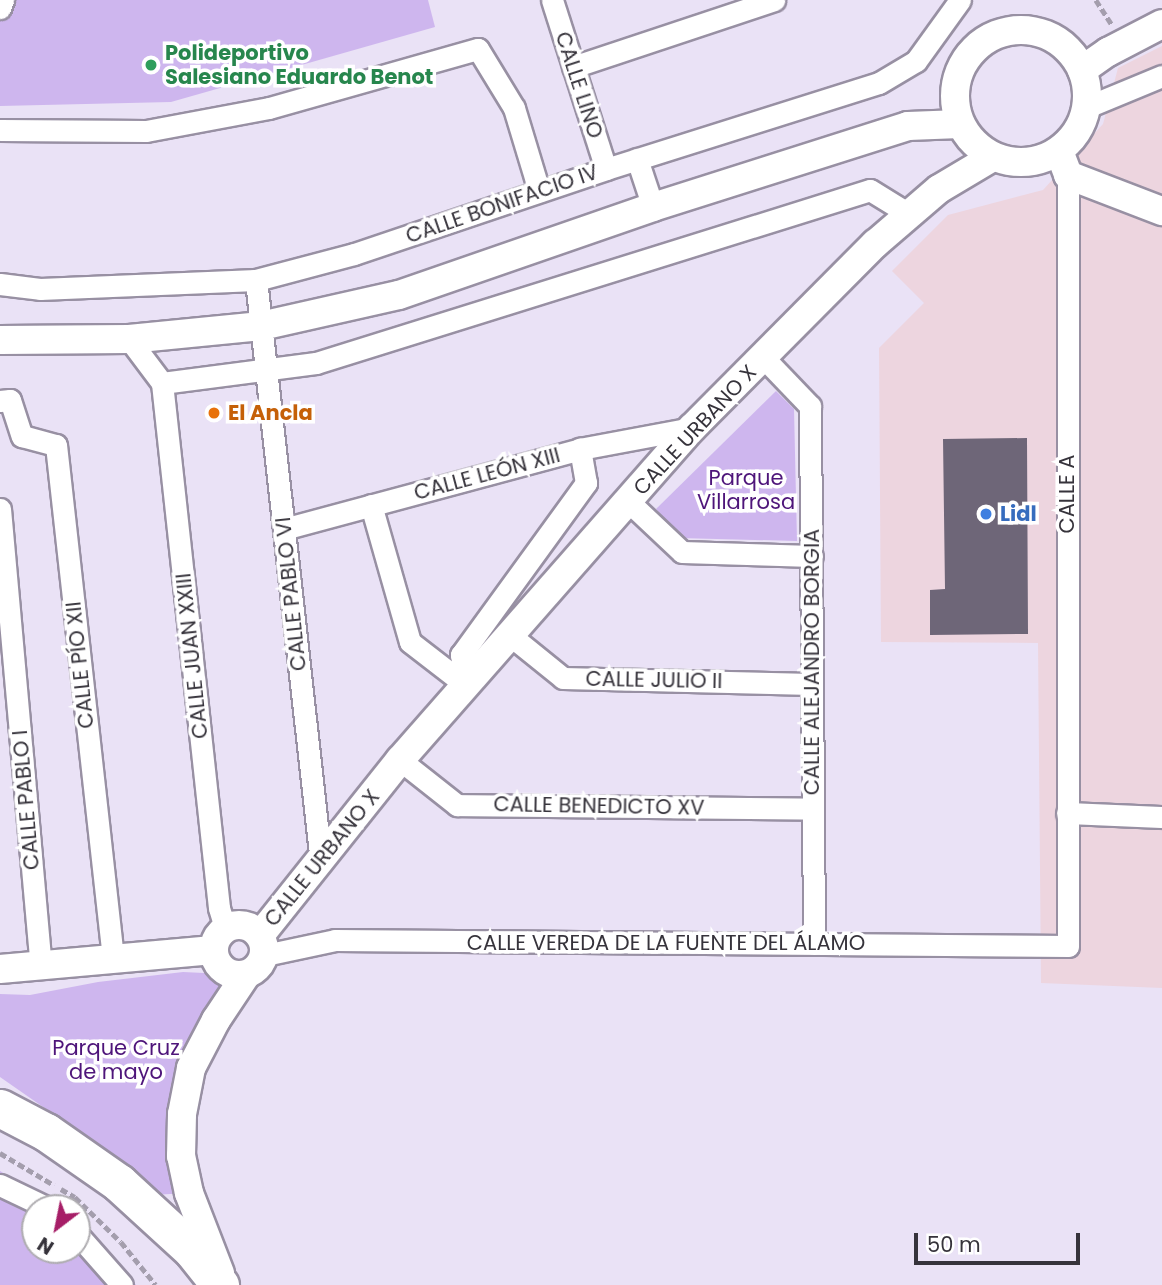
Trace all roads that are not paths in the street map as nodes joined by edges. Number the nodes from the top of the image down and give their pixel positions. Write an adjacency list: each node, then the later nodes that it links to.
1 (3, 0): 5 (street)
2 (552, 0): 7 (street, CALLE LINO)
3 (774, 0): 7 (street)
4 (960, 0): 16 (street, CALLE BONIFACIO IV)
5 (0, 8)
6 (1162, 24): 8 (street)
7 (573, 67): 18 (street, CALLE LINO)
8 (1082, 70): 10 (street); 11 (street)
9 (1162, 76): 11 (street)
10 (955, 83): 12 (street); 14 (street)
11 (1087, 107): 17 (street)
12 (908, 126): 14 (street); 21 (street)
13 (0, 130): 20 (street)
14 (964, 130): 15 (street); 19 (street)
15 (993, 157): 17 (street); 19 (street)
16 (637, 159): 18 (street, CALLE BONIFACIO IV); 21 (street)
17 (1063, 163): 22 (street); 45 (street, CALLE A)
18 (606, 169): 20 (street, CALLE BONIFACIO IV)
19 (939, 188): 23 (street, CALLE URBANO X)
20 (540, 191): 24 (street, CALLE BONIFACIO IV)
21 (653, 207): 26 (street)
22 (1162, 211)
23 (909, 215): 29 (street, CALLE URBANO X); 30 (street)
24 (256, 281): 25 (street, CALLE BONIFACIO IV); 26 (street, CALLE PABLO VI)
25 (0, 285)
26 (261, 326): 27 (street); 30 (street, CALLE PABLO VI)
27 (129, 339): 28 (street); 31 (street)
28 (0, 340)
29 (763, 357): 33 (street, CALLE URBANO X); 39 (street, CALLE ALEJANDRO BORGIA)
30 (266, 370): 31 (street); 38 (street, CALLE PABLO VI)
31 (162, 383): 48 (street, CALLE JUAN XXIII)
32 (5, 400): 52 (street, CALLE PÍO XII)
33 (692, 428): 34 (street, CALLE LEÓN XIII); 35 (street, CALLE URBANO X)
34 (580, 449): 36 (street, CALLE LEÓN XIII); 42 (street)
35 (629, 502): 39 (street); 40 (street, CALLE URBANO X)
36 (371, 505): 38 (street, CALLE LEÓN XIII); 42 (street)
37 (0, 509): 53 (street, CALLE PABLO I)
38 (284, 528): 47 (street, CALLE PABLO VI)
39 (812, 556): 41 (street, CALLE ALEJANDRO BORGIA)
40 (511, 636): 41 (street, CALLE JULIO II); 42 (street, CALLE URBANO X)
41 (813, 684): 44 (street, CALLE ALEJANDRO BORGIA)
42 (467, 686): 43 (street, CALLE URBANO X)
43 (400, 760): 44 (street, CALLE BENEDICTO XV); 47 (street, CALLE URBANO X)
44 (813, 809): 49 (street, CALLE ALEJANDRO BORGIA)
45 (1067, 813): 46 (street); 50 (street, CALLE A)
46 (1162, 817)
47 (321, 862): 51 (street, CALLE URBANO X)
48 (219, 939): 51 (street); 51 (street); 52 (street)
49 (814, 944): 50 (street, CALLE VEREDA DE LA FUENTE DEL ÁLAMO); 51 (street, CALLE VEREDA DE LA FUENTE DEL ÁLAMO)
50 (1068, 946)
51 (257, 955): 61 (street, CALLE URBANO X)
52 (113, 958): 53 (street)
53 (41, 966): 54 (street)
54 (0, 970)
55 (0, 1108): 60 (highway)
56 (0, 1185): 57 (street)
57 (21, 1195)
58 (91, 1250): 59 (street)
59 (122, 1285)
60 (220, 1285)
61 (226, 1285)

